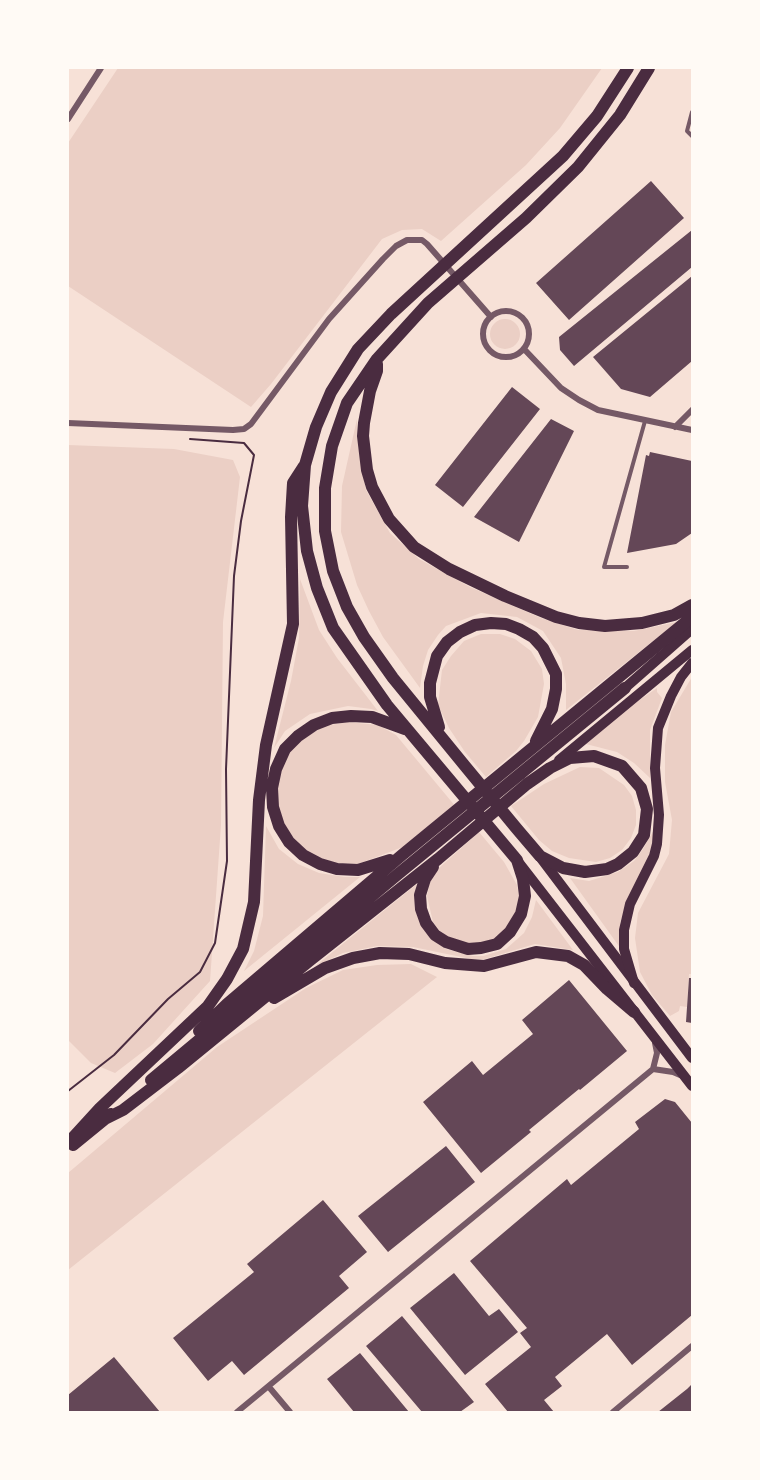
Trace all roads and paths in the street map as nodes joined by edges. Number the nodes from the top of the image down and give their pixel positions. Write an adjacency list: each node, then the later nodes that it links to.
1 (101, 68): 5 (street)
2 (628, 68): 16 (highway)
3 (649, 68): 9 (highway)
4 (693, 112): 6 (lane)
5 (68, 119)
6 (693, 136)
7 (490, 317): 8 (street); 8 (street); 12 (street)
8 (524, 349): 11 (street)
9 (377, 359): 18 (highway); 26 (highway)
10 (693, 410): 13 (street)
11 (645, 421): 13 (street); 17 (lane)
12 (68, 423)
13 (675, 427): 14 (street)
14 (693, 430)
15 (188, 438): 42 (path)
16 (305, 465): 25 (highway); 44 (highway)
17 (627, 567)
18 (693, 605)
19 (693, 617): 27 (highway)
20 (693, 628): 24 (main road)
21 (693, 639): 24 (main road)
22 (693, 650): 28 (main road)
23 (693, 663): 33 (main road)
24 (625, 688): 38 (highway)
25 (409, 731): 29 (highway); 32 (highway)
26 (445, 741): 27 (highway); 30 (highway)
27 (533, 747): 29 (highway)
28 (550, 768): 30 (highway); 31 (highway)
29 (402, 855): 38 (highway)
30 (540, 856): 33 (main road)
31 (438, 859): 32 (highway); 35 (highway)
32 (517, 860): 34 (main road)
33 (634, 983): 37 (main road)
34 (634, 1012): 35 (highway); 36 (main road)
35 (235, 1023): 43 (highway)
36 (652, 1034): 39 (street); 40 (main road)
37 (693, 1058)
38 (170, 1062): 43 (highway)
39 (653, 1069): 40 (street); 47 (street)
40 (685, 1076): 41 (main road)
41 (693, 1086)
42 (68, 1091)
43 (105, 1119): 45 (highway)
44 (68, 1143)
45 (68, 1150)
46 (693, 1346): 50 (street)
47 (268, 1387): 48 (street); 49 (street)
48 (237, 1413)
49 (290, 1413)
50 (613, 1413)

